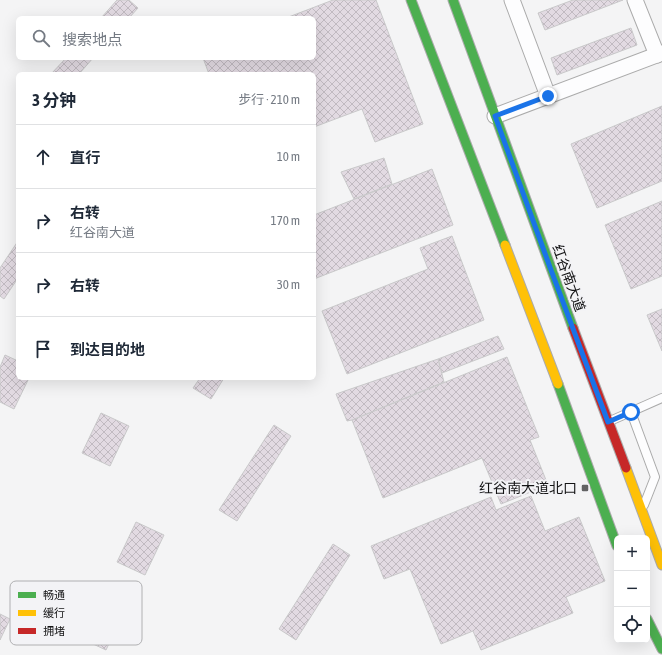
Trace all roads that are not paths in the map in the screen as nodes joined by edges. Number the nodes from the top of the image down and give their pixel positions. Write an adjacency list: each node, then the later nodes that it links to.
1 (411, 0): 12 (main road)
2 (453, 0): 7 (main road, 红谷南大道)
3 (512, 0): 6 (street)
4 (635, 0): 5 (street)
5 (659, 54): 6 (street)
6 (548, 96): 7 (street)
7 (495, 116): 10 (main road, 红谷南大道)
8 (662, 398): 9 (lane)
9 (631, 412): 10 (lane); 11 (lane)
10 (608, 422): 11 (main road, 红谷南大道)
11 (642, 511): 13 (main road, 红谷南大道)
12 (614, 538)
13 (662, 565)
14 (650, 625): 15 (main road)
15 (662, 649)

